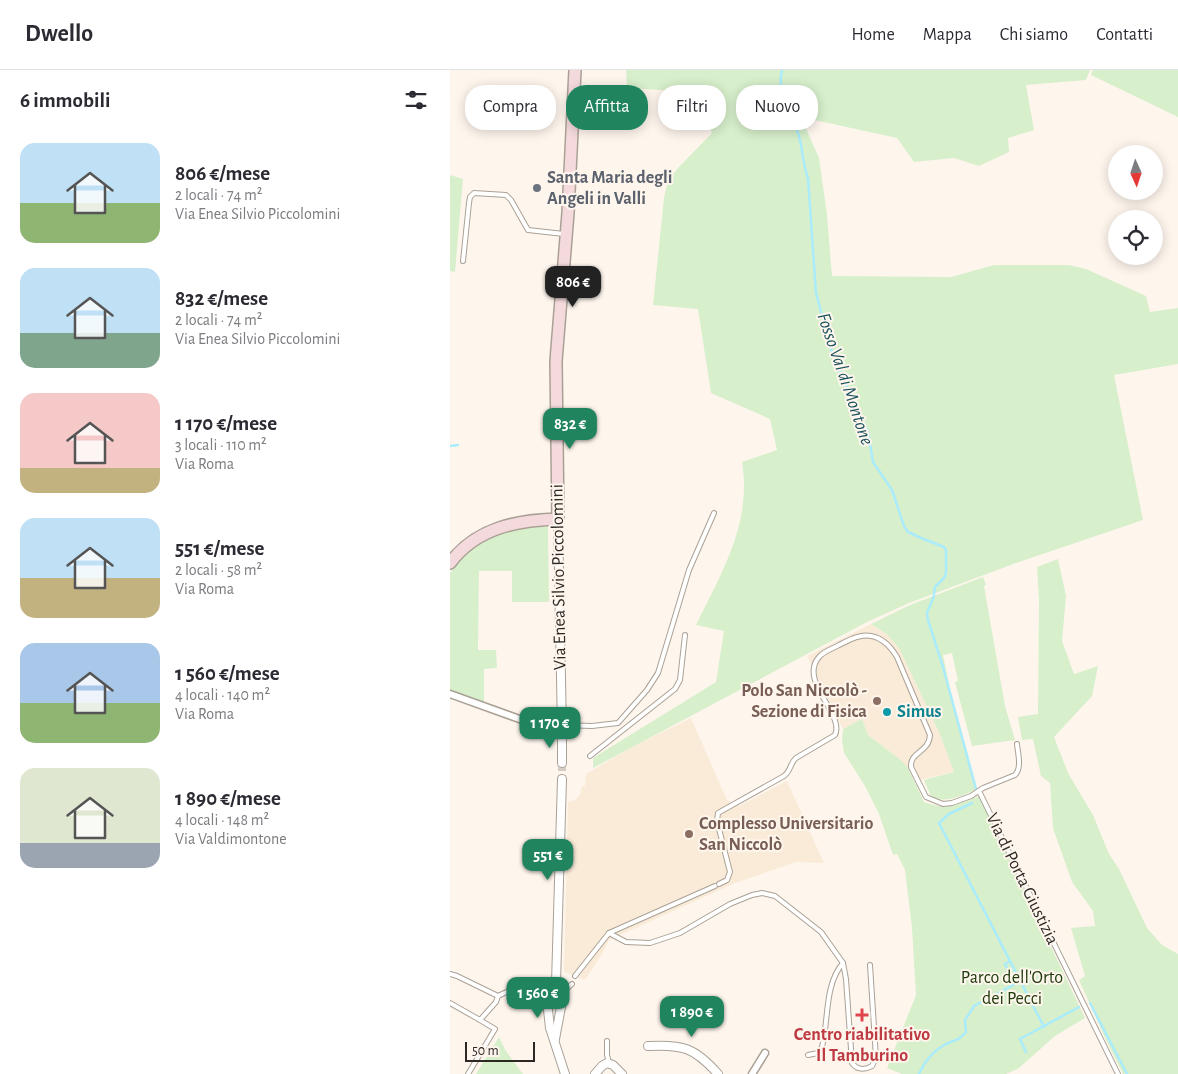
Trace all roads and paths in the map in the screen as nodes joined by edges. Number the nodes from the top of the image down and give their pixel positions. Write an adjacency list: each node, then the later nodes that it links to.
1 (575, 70): 2 (main road, Via Enea Silvio Piccolomini)
2 (574, 85)
3 (572, 130): 4 (main road, Via Enea Silvio Piccolomini)
4 (566, 234): 5 (lane); 7 (main road, Via Enea Silvio Piccolomini)
5 (463, 261)
6 (714, 513): 12 (lane)
7 (558, 519): 8 (main road); 12 (street, Via Enea Silvio Piccolomini)
8 (450, 563)
9 (685, 635): 14 (lane)
10 (450, 694): 11 (street)
11 (525, 721)
12 (562, 730): 15 (street, Via Enea Silvio Piccolomini)
13 (1017, 744): 17 (lane, Via di Porta Giustizia)
14 (590, 756)
15 (562, 763)
16 (562, 779): 23 (street)
17 (979, 792): 18 (lane, Via di Porta Giustizia); 42 (lane, Via di Porta Giustizia)
18 (609, 933): 19 (lane); 22 (lane)
19 (843, 963): 20 (lane); 34 (lane)
20 (870, 965)
21 (450, 974): 27 (lane)
22 (575, 976)
23 (556, 983): 25 (street); 26 (street)
24 (572, 984): 25 (lane)
25 (564, 991): 26 (lane); 30 (street)
26 (546, 992): 27 (lane); 30 (street)
27 (498, 996): 29 (lane)
28 (450, 1003): 29 (lane)
29 (480, 1020): 36 (lane)
30 (554, 1041): 37 (street)
31 (606, 1041): 35 (lane)
32 (648, 1046): 40 (street)
33 (765, 1053): 41 (street)
34 (808, 1055)
35 (609, 1063): 38 (street); 39 (street)
36 (468, 1074)
37 (565, 1074)
38 (595, 1074)
39 (622, 1074)
40 (718, 1074)
41 (752, 1074)
42 (1118, 1074)

